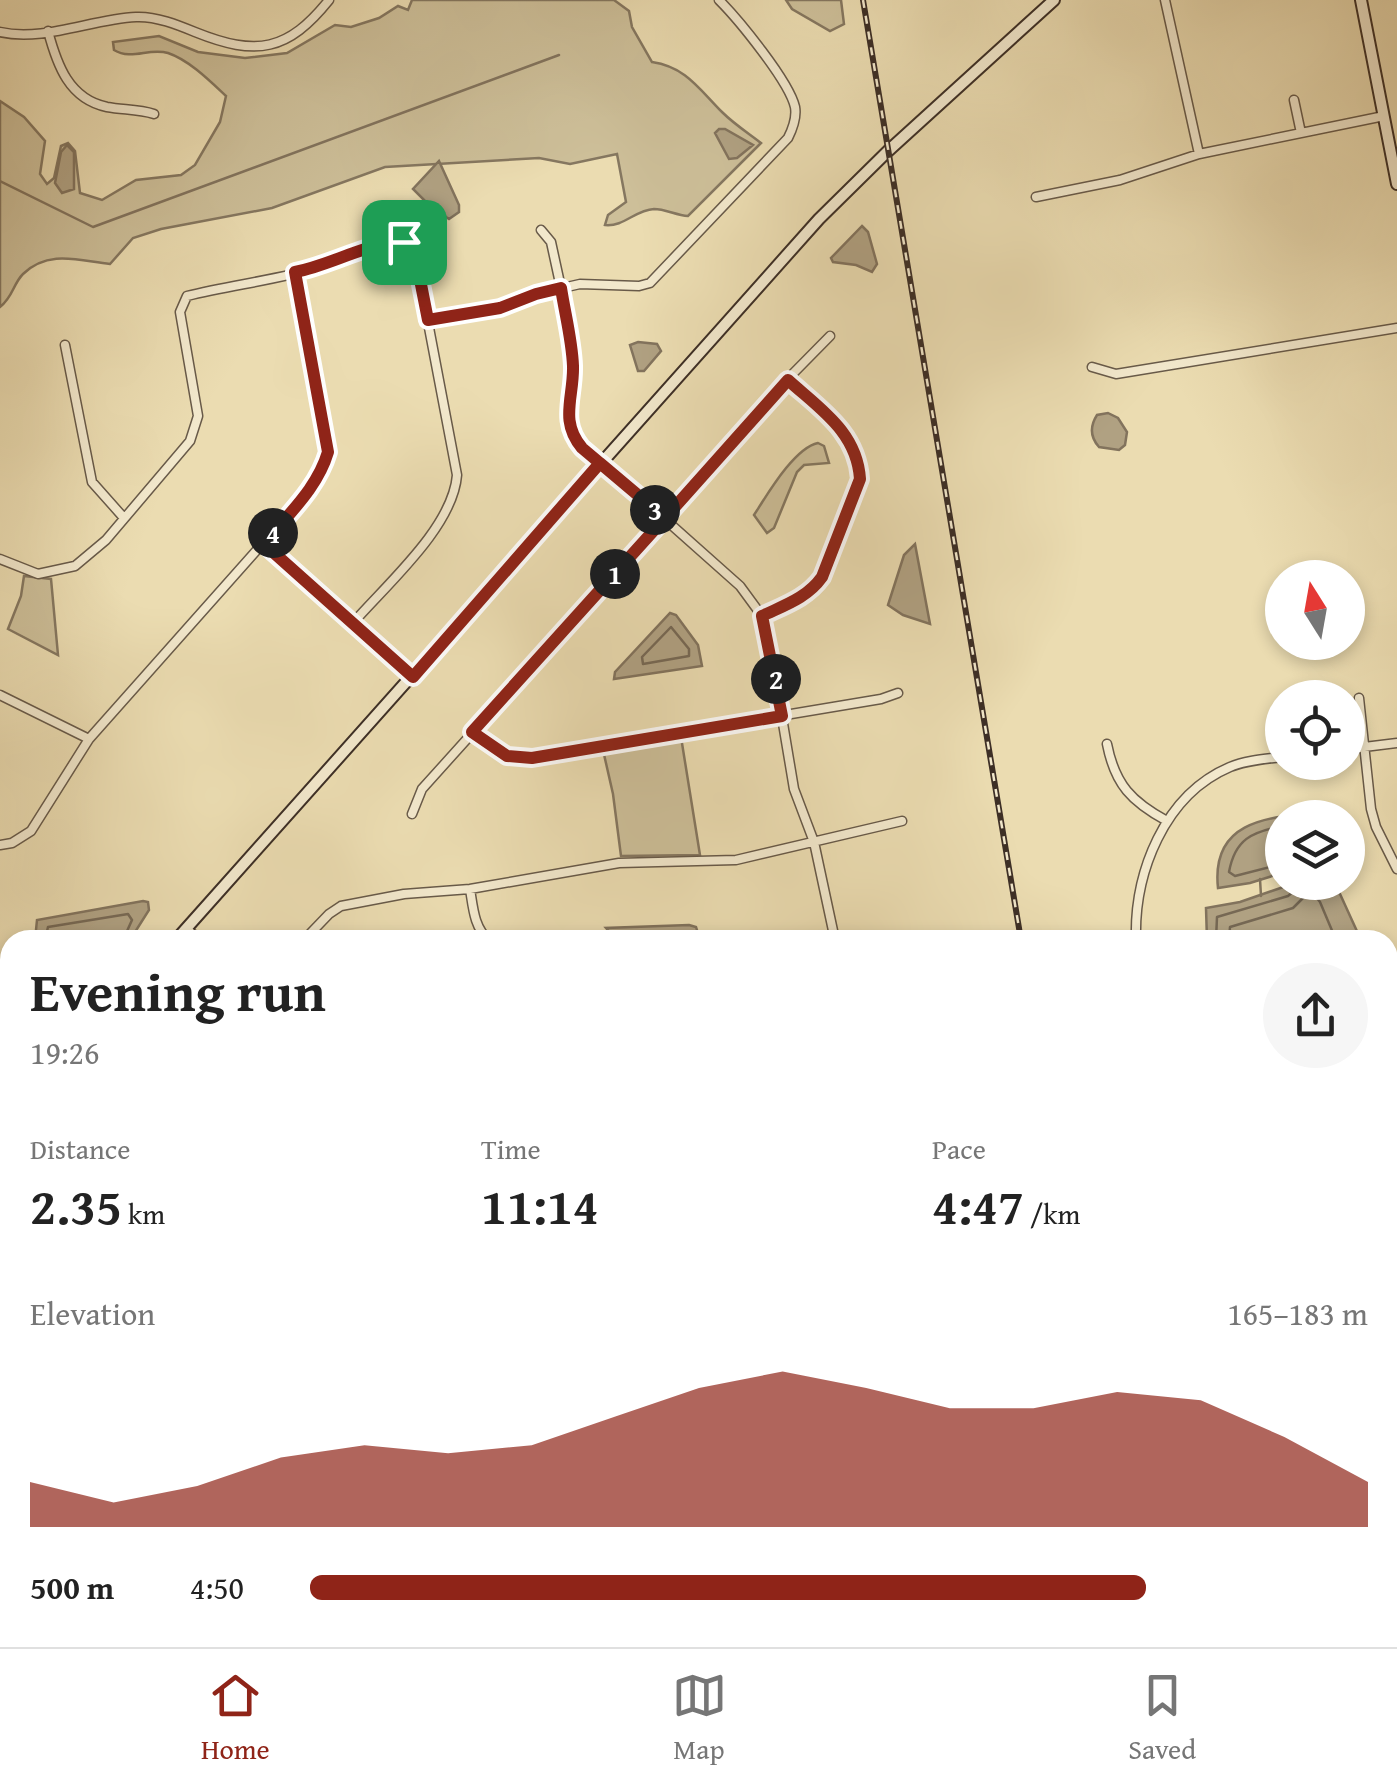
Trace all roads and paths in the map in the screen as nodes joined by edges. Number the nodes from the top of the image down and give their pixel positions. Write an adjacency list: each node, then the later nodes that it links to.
1 (330, 0): 6 (street)
2 (719, 0): 17 (street)
3 (1054, 0): 24 (street)
4 (1165, 0): 12 (street)
5 (1361, 0): 10 (street)
6 (48, 31): 7 (street); 9 (street)
7 (0, 32)
8 (1294, 100): 11 (street)
9 (154, 114)
10 (1384, 116): 11 (street); 13 (street)
11 (1301, 133): 12 (street)
12 (1199, 154): 14 (street)
13 (1397, 184)
14 (1036, 198)
15 (540, 230): 17 (street)
16 (295, 272): 18 (street); 25 (street); 27 (street)
17 (561, 288): 18 (street); 24 (street)
18 (428, 320): 30 (street)
19 (1397, 328): 22 (street)
20 (830, 336): 23 (street)
21 (65, 345): 25 (street)
22 (1092, 367)
23 (788, 380): 26 (street); 29 (street)
24 (600, 463): 26 (street); 31 (street)
25 (124, 518): 28 (street)
26 (665, 518): 29 (street); 35 (street)
27 (264, 544): 30 (street); 36 (street)
28 (0, 559)
29 (762, 616): 34 (street)
30 (352, 623): 31 (street)
31 (413, 677): 49 (street)
32 (898, 693): 34 (street)
33 (0, 695): 36 (street)
34 (782, 716): 35 (street); 45 (street)
35 (472, 732): 42 (street)
36 (89, 739): 46 (street)
37 (1397, 743): 39 (street)
38 (1107, 744): 44 (street)
39 (1365, 747)
40 (1365, 756): 47 (street)
41 (1265, 759): 44 (street)
42 (412, 814)
43 (902, 820): 45 (street)
44 (1168, 821): 54 (street)
45 (814, 842): 48 (street); 53 (street)
46 (0, 845)
47 (1397, 869)
48 (470, 889): 51 (street); 52 (street)
49 (186, 928): 50 (street)
50 (188, 930)
51 (314, 930)
52 (480, 930)
53 (832, 930)
54 (1136, 930)

